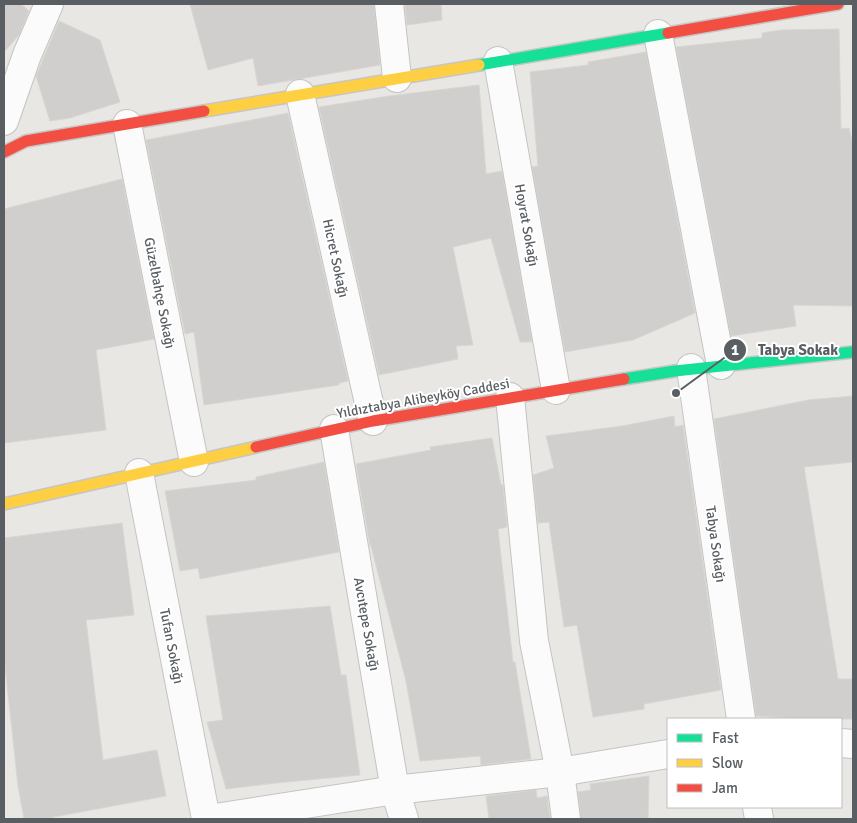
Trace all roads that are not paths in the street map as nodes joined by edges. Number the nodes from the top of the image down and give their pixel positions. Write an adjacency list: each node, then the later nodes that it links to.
1 (49, 4): 9 (street)
2 (389, 4): 7 (street)
3 (838, 4): 4 (main road)
4 (750, 11): 5 (main road)
5 (658, 34): 6 (main road); 13 (street)
6 (498, 61): 7 (main road); 15 (street, Hoyrat Sokağı)
7 (397, 78): 8 (main road)
8 (300, 94): 10 (main road); 17 (street, Hicret Sokağı)
9 (4, 121)
10 (127, 124): 11 (main road); 19 (street, Güzelbahçe Sokağı)
11 (4, 152)
12 (853, 352): 13 (main road, Yıldıztabya Alibeyköy Caddesi)
13 (721, 365): 14 (main road, Yıldıztabya Alibeyköy Caddesi)
14 (691, 368): 15 (main road, Yıldıztabya Alibeyköy Caddesi); 22 (street, Tabya Sokağı)
15 (556, 390): 16 (main road, Yıldıztabya Alibeyköy Caddesi)
16 (510, 397): 17 (main road, Yıldıztabya Alibeyköy Caddesi); 24 (street)
17 (372, 421): 18 (main road, Yıldıztabya Alibeyköy Caddesi)
18 (334, 429): 19 (main road, Yıldıztabya Alibeyköy Caddesi); 25 (street, Avcıtepe Sokağı)
19 (194, 462): 20 (main road, Yıldıztabya Alibeyköy Caddesi)
20 (139, 473): 21 (main road, Yıldıztabya Alibeyköy Caddesi); 26 (street, Tufan Sokağı)
21 (4, 504)
22 (741, 718)
23 (667, 754): 24 (street)
24 (560, 772): 25 (street); 28 (street)
25 (395, 790): 26 (street); 27 (street, Avcıtepe Sokağı)
26 (207, 819)
27 (404, 819)
28 (566, 819)

